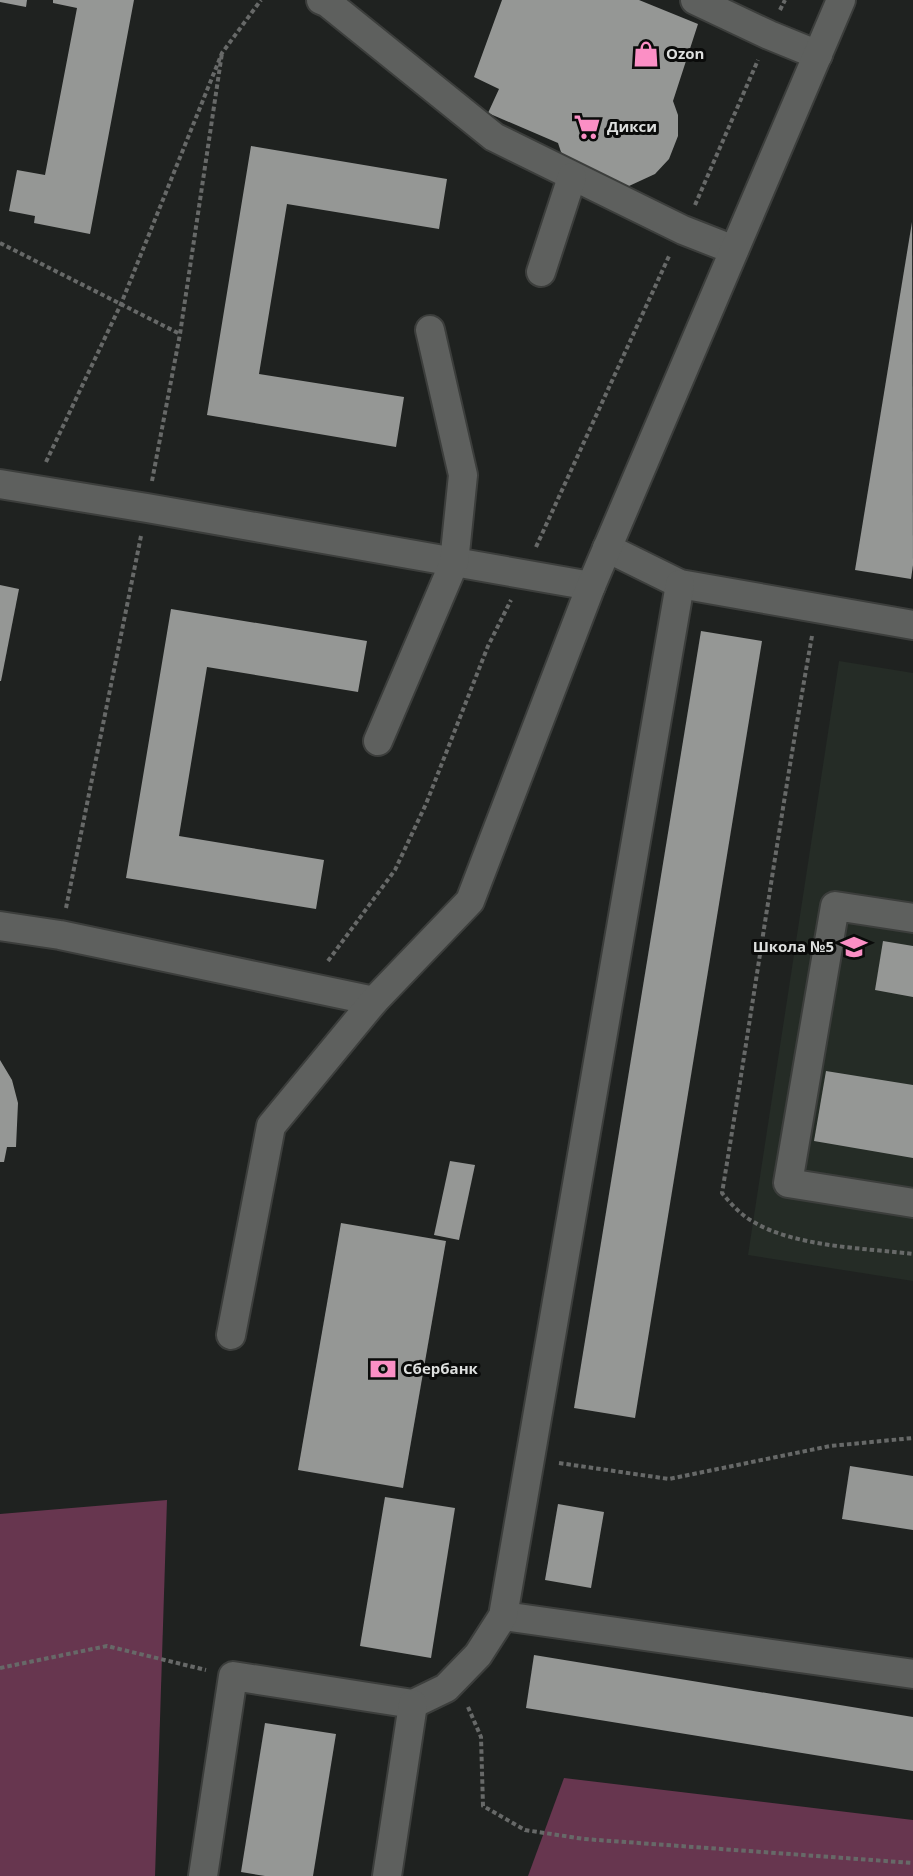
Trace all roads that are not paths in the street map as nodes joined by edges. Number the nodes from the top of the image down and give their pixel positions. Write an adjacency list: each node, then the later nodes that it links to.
1 (695, 0): 4 (street)
2 (841, 0): 4 (street)
3 (326, 1): 5 (street)
4 (818, 55): 8 (street)
5 (494, 137): 6 (street); 7 (street)
6 (466, 145)
7 (572, 177): 8 (street); 9 (street)
8 (734, 250): 12 (street)
9 (541, 272)
10 (430, 330): 13 (street)
11 (0, 484): 13 (street)
12 (607, 548): 14 (street); 15 (street)
13 (454, 563): 15 (street); 17 (street)
14 (680, 584): 16 (street); 23 (street)
15 (591, 586): 20 (street)
16 (913, 625)
17 (378, 741)
18 (913, 918): 21 (street)
19 (0, 926): 20 (street)
20 (374, 1001): 22 (street)
21 (913, 1203)
22 (231, 1335)
23 (503, 1616): 24 (street); 25 (street)
24 (913, 1674)
25 (424, 1699): 26 (street); 27 (street)
26 (203, 1876)
27 (387, 1876)

